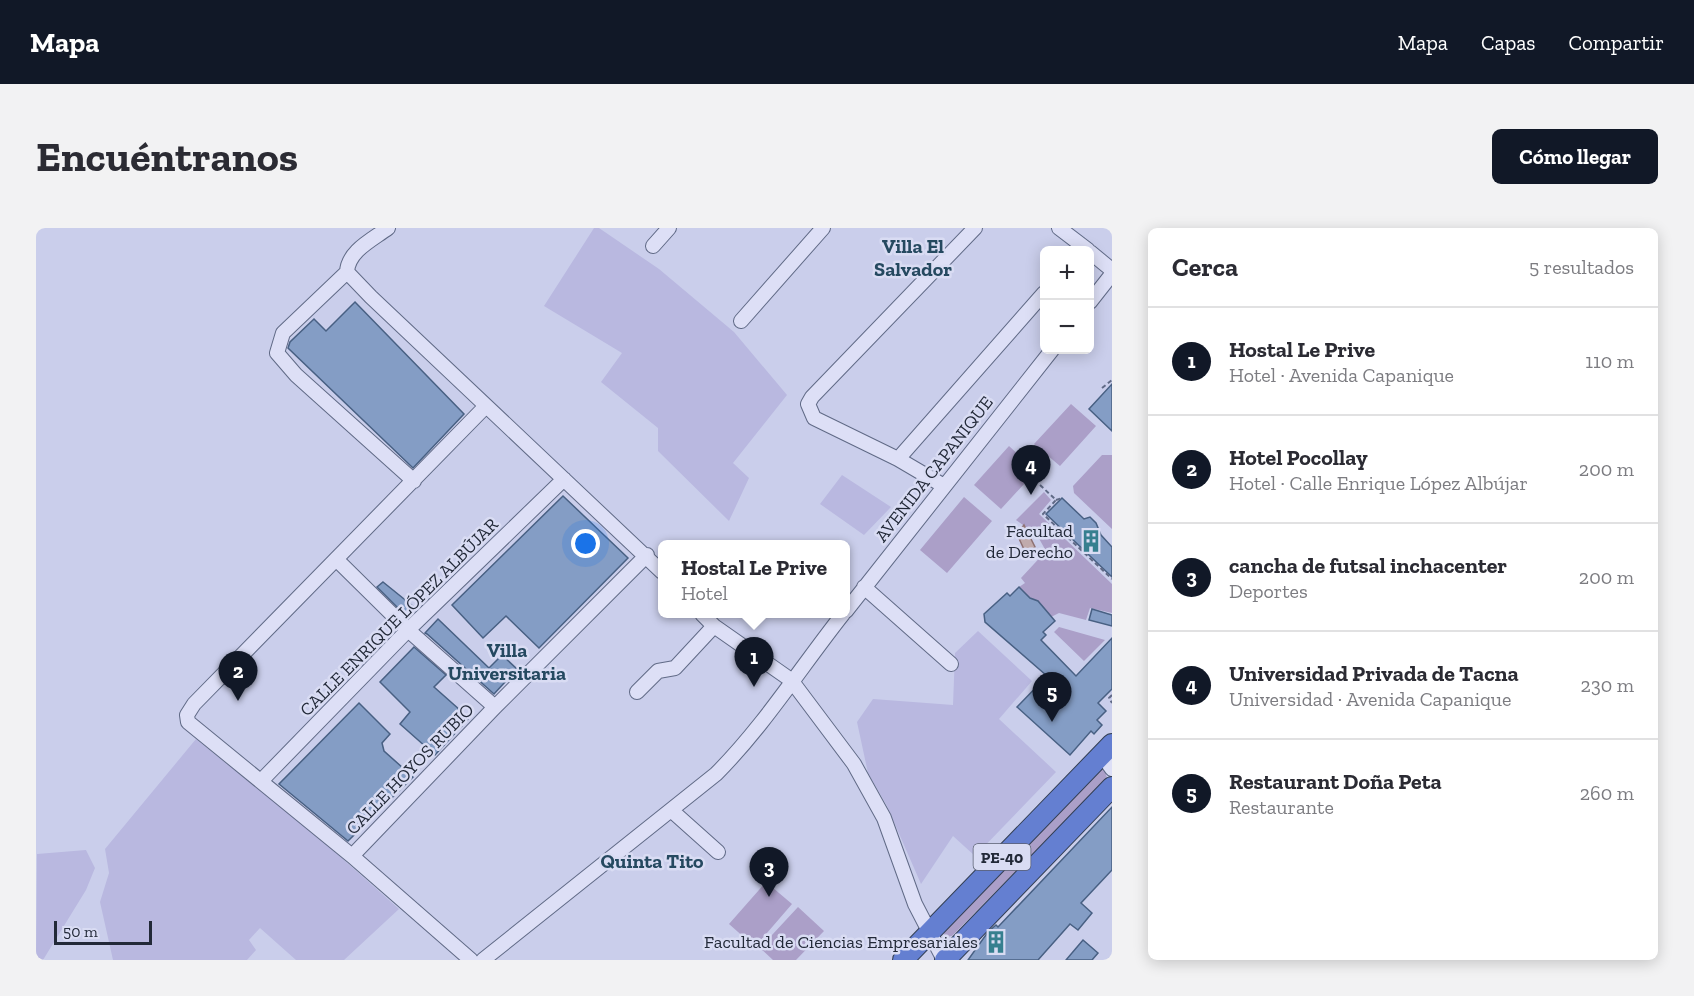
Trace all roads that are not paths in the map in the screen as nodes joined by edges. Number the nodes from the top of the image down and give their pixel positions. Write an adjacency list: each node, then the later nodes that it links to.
1 (388, 228): 9 (street)
2 (669, 228): 6 (street)
3 (823, 228): 13 (street)
4 (975, 228): 16 (street)
5 (1059, 228): 7 (street)
6 (653, 246)
7 (1081, 246)
8 (1094, 257): 10 (street)
9 (347, 272): 15 (street); 18 (street)
10 (1112, 272): 12 (street)
11 (1040, 298): 16 (street)
12 (1091, 300)
13 (741, 321)
14 (1049, 354): 19 (street, AVENIDA CAPANIQUE)
15 (486, 406): 17 (street); 18 (street)
16 (898, 459): 19 (street)
17 (564, 479): 20 (street); 28 (street, CALLE ENRIQUE LÓPEZ ALBÚJAR)
18 (414, 481): 21 (street)
19 (944, 486): 23 (street, AVENIDA CAPANIQUE)
20 (647, 555): 22 (street); 32 (street, CALLE HOYOS RUBIO)
21 (336, 560): 28 (street); 34 (street)
22 (658, 567)
23 (864, 587): 24 (street, AVENIDA CAPANIQUE); 29 (street)
24 (850, 604)
25 (706, 618): 27 (street)
26 (839, 618): 30 (street, AVENIDA CAPANIQUE)
27 (714, 626): 30 (street); 31 (street)
28 (408, 630): 32 (street); 34 (street, CALLE ENRIQUE LÓPEZ ALBÚJAR)
29 (951, 664)
30 (791, 680): 36 (street, AVENIDA CAPANIQUE); 39 (street)
31 (637, 692)
32 (495, 707): 38 (street, CALLE HOYOS RUBIO)
33 (1109, 756): 39 (highway, PE-40)
34 (261, 781): 38 (street)
35 (1112, 787): 43 (highway, PE-40)
36 (671, 810): 37 (street); 41 (street, AVENIDA CAPANIQUE)
37 (718, 852)
38 (352, 856): 40 (street)
39 (929, 933): 42 (highway, PE-40); 43 (street)
40 (471, 960)
41 (483, 960)
42 (903, 960)
43 (944, 960)

